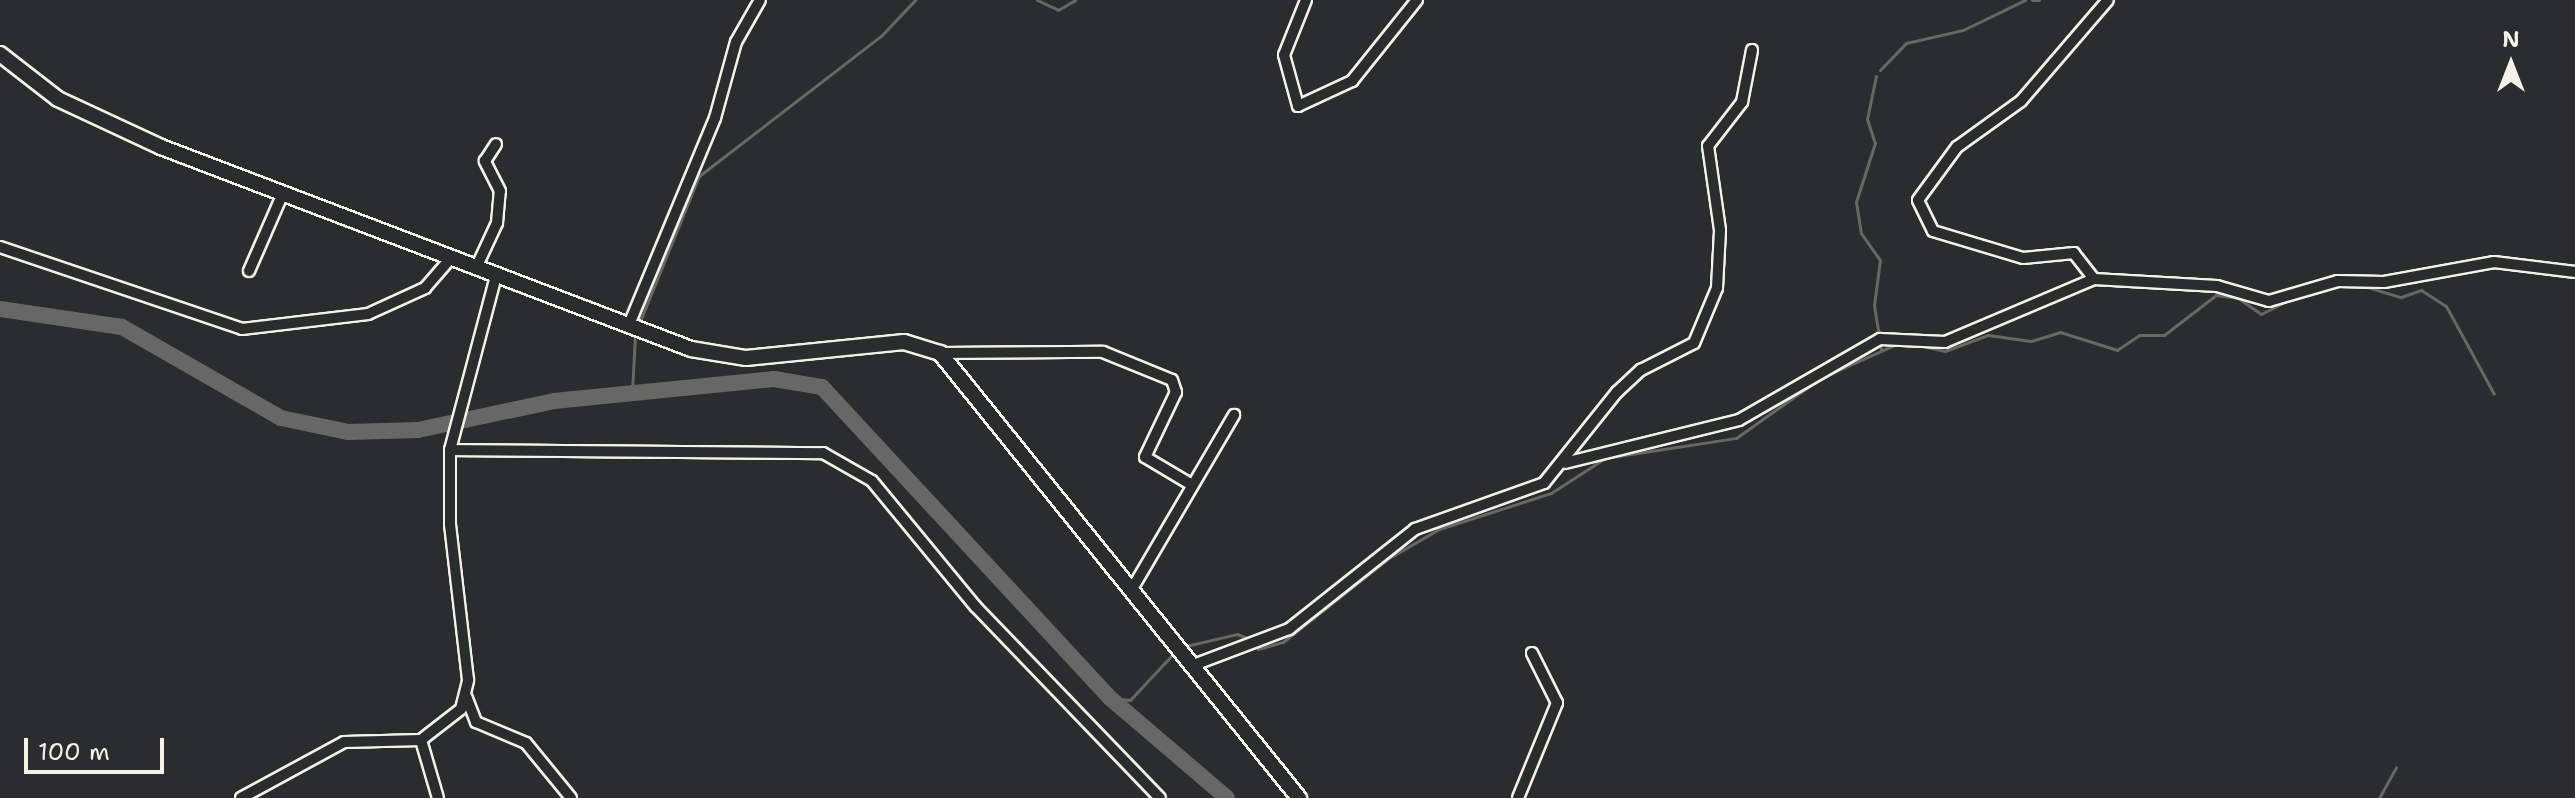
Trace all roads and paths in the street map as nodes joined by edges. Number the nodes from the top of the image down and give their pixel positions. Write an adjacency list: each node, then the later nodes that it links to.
1 (760, 0): 16 (street)
2 (1306, 0): 3 (street)
3 (1417, 0)
4 (2108, 0): 15 (street)
5 (1752, 50): 20 (street)
6 (0, 54): 8 (main road)
7 (496, 144): 11 (street)
8 (283, 193): 10 (main road); 12 (street)
9 (0, 247): 10 (street)
10 (451, 258): 11 (main road)
11 (476, 268): 14 (main road)
12 (249, 271)
13 (2575, 272): 15 (street)
14 (496, 276): 16 (main road); 19 (street)
15 (2094, 279): 20 (street)
16 (634, 330): 17 (main road)
17 (940, 353): 21 (street); 22 (main road)
18 (1234, 415): 21 (street)
19 (451, 447): 25 (street); 30 (street)
20 (1565, 463): 24 (street)
21 (1192, 485): 22 (street)
22 (1132, 589): 24 (main road)
23 (1532, 653): 32 (street)
24 (1191, 666): 31 (main road)
25 (466, 696): 26 (street); 29 (street)
26 (421, 740): 27 (street); 28 (street)
27 (241, 798)
28 (438, 798)
29 (571, 798)
30 (1160, 798)
31 (1299, 798)
32 (1518, 798)

